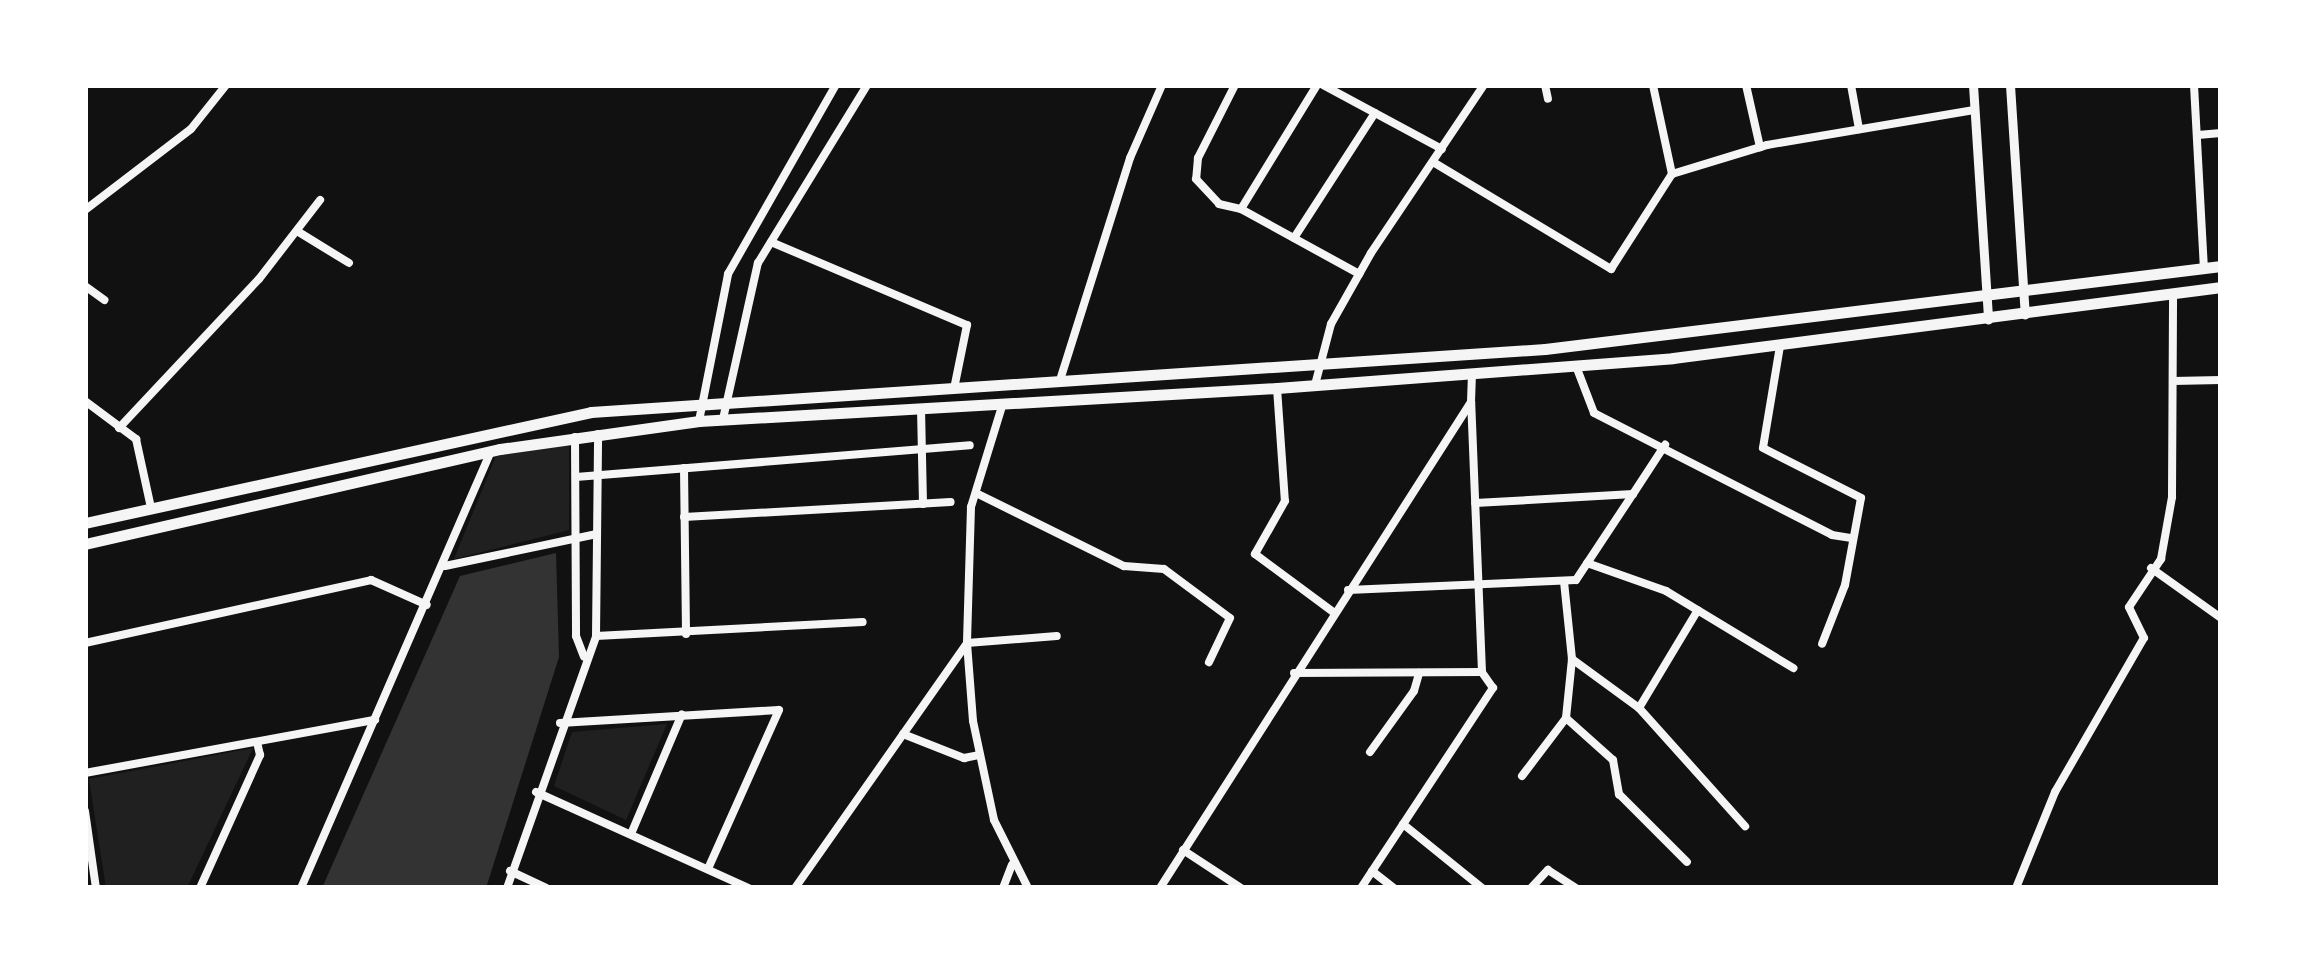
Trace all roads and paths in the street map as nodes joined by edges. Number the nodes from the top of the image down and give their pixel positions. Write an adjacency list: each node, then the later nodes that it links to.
1 (226, 85): 27 (street)
2 (836, 85): 55 (street)
3 (867, 85): 30 (street)
4 (1162, 85): 47 (street)
5 (1235, 85): 26 (street)
6 (1320, 85): 17 (street); 26 (street)
7 (1484, 85): 22 (street)
8 (1545, 85): 15 (street)
9 (1653, 85): 24 (street)
10 (1746, 85): 21 (street)
11 (1851, 85): 18 (street)
12 (1973, 85): 16 (street)
13 (2010, 85): 37 (street)
14 (2194, 85): 20 (street)
15 (1548, 99)
16 (1974, 110): 18 (street); 39 (street)
17 (1374, 113): 22 (street); 29 (street)
18 (1859, 129): 21 (street)
19 (2221, 133): 20 (street)
20 (2198, 136): 33 (street)
21 (1760, 147): 24 (street)
22 (1442, 149): 23 (street)
23 (1433, 162): 24 (street); 34 (street)
24 (1672, 174)
25 (320, 200): 28 (street)
26 (1241, 208): 29 (street)
27 (85, 210)
28 (297, 230): 31 (street); 61 (street)
29 (1294, 238): 34 (street)
30 (771, 242): 50 (street); 53 (street)
31 (348, 264)
32 (2221, 266): 33 (highway)
33 (2204, 268): 37 (highway)
34 (1359, 274): 44 (street)
35 (85, 286): 40 (street)
36 (2221, 287): 38 (highway)
37 (2022, 293): 39 (highway); 41 (street)
38 (2173, 294): 41 (highway); 49 (street)
39 (1985, 298): 42 (street); 44 (highway)
40 (104, 300)
41 (2025, 315): 42 (highway)
42 (1988, 320): 43 (highway)
43 (1780, 346): 45 (highway); 81 (street)
44 (1317, 363): 47 (highway); 51 (street)
45 (1576, 366): 46 (highway); 65 (street)
46 (1472, 374): 51 (highway); 56 (street)
47 (1062, 377): 50 (highway)
48 (2221, 380): 49 (street)
49 (2173, 381): 85 (street)
50 (956, 384): 53 (highway)
51 (1315, 385): 52 (highway)
52 (1277, 388): 57 (highway); 91 (street)
53 (726, 398): 55 (highway); 59 (street)
54 (85, 400): 61 (street)
55 (703, 400): 60 (street); 76 (highway)
56 (1471, 402): 75 (street); 88 (street)
57 (1003, 403): 58 (highway); 71 (street)
58 (920, 408): 59 (highway); 66 (street)
59 (723, 419): 60 (highway)
60 (699, 420): 62 (highway)
61 (119, 428): 76 (street)
62 (598, 432): 63 (highway); 69 (street)
63 (575, 436): 67 (highway); 70 (street)
64 (970, 445): 66 (street)
65 (1665, 445): 72 (street); 81 (street)
66 (922, 448): 68 (street); 74 (street)
67 (491, 452): 82 (highway); 84 (street)
68 (684, 468): 69 (street); 77 (street)
69 (598, 475): 70 (street); 79 (street)
70 (576, 477): 80 (street)
71 (976, 493): 98 (street); 102 (street)
72 (1633, 494): 75 (street); 83 (street)
73 (951, 502): 74 (street)
74 (923, 504): 77 (street)
75 (1475, 504): 87 (street)
76 (150, 508): 78 (highway)
77 (684, 517): 94 (street)
78 (85, 523)
79 (597, 534): 80 (street); 95 (street)
80 (576, 536): 84 (street); 100 (street)
81 (1852, 538): 99 (street)
82 (85, 544)
83 (1587, 563): 86 (street); 90 (street)
84 (444, 566): 89 (street)
85 (2152, 568): 92 (street); 145 (street)
86 (1564, 581): 87 (street); 101 (street)
87 (1478, 587): 88 (street); 104 (street)
88 (1348, 590): 91 (street)
89 (427, 605): 97 (street); 110 (street)
90 (1698, 610): 103 (street); 107 (street)
91 (1333, 612): 105 (street)
92 (2221, 618)
93 (862, 622): 94 (street)
94 (686, 634): 95 (street)
95 (596, 636): 100 (street)
96 (1057, 636): 98 (street)
97 (85, 643)
98 (966, 643): 112 (street); 115 (street)
99 (1822, 644)
100 (584, 656): 111 (street)
101 (1572, 659): 107 (street); 109 (street)
102 (1209, 662)
103 (1793, 668)
104 (1482, 672): 106 (street); 120 (street)
105 (1294, 673): 106 (street); 123 (street)
106 (1420, 673): 114 (street)
107 (1639, 708): 121 (street)
108 (682, 714): 111 (street); 122 (street); 126 (street)
109 (1566, 718): 117 (street); 124 (street)
110 (375, 720): 113 (street); 131 (street)
111 (560, 723): 118 (street)
112 (903, 734): 115 (street); 135 (street)
113 (257, 742): 116 (street); 130 (street)
114 (1370, 752)
115 (980, 754): 125 (street)
116 (85, 772)
117 (1522, 776)
118 (536, 792): 122 (street); 128 (street)
119 (85, 811): 129 (street)
120 (1403, 824): 127 (street); 142 (street)
121 (1745, 826)
122 (631, 834): 126 (street)
123 (1184, 850): 138 (street); 139 (street)
124 (1687, 862)
125 (1012, 865): 136 (street); 137 (street)
126 (708, 869): 134 (street)
127 (1372, 871): 140 (street); 141 (street)
128 (510, 872): 132 (street); 133 (street)
129 (96, 888)
130 (200, 888)
131 (301, 888)
132 (506, 888)
133 (546, 888)
134 (749, 888)
135 (795, 888)
136 (1002, 888)
137 (1028, 888)
138 (1160, 888)
139 (1241, 888)
140 (1361, 888)
141 (1394, 888)
142 (1482, 888)
143 (1531, 888): 144 (street)
144 (1576, 888)
145 (2016, 888)

